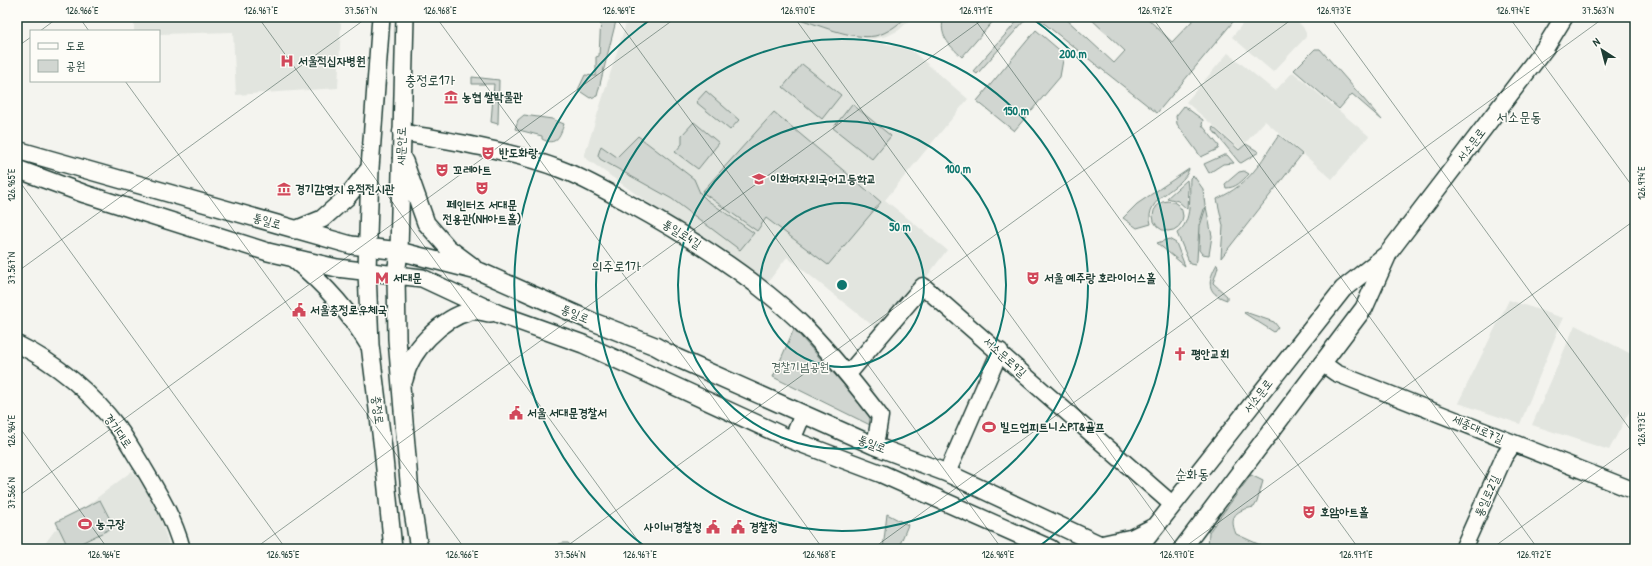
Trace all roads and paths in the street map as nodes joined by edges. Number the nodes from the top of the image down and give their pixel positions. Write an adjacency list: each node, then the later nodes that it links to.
1 (381, 17): 7 (main road)
2 (405, 17): 4 (main road, 새문안로)
3 (1564, 17): 12 (main road, 서소문로)
4 (401, 132): 6 (main road, 새문안로); 22 (street, 통일로4길)
5 (17, 150): 9 (main road, 통일로)
6 (400, 153): 11 (main road, 새문안로); 15 (main road)
7 (370, 168): 9 (main road); 10 (main road)
8 (17, 169): 13 (main road, 통일로)
9 (295, 230): 10 (main road, 통일로)
10 (369, 247): 11 (main road, 통일로); 14 (main road)
11 (399, 251): 15 (main road, 통일로); 16 (main road, 새문안로)
12 (1389, 252): 21 (main road, 서소문로); 30 (main road, 서소문로)
13 (291, 257): 14 (main road, 통일로); 19 (main road)
14 (368, 271): 16 (main road, 통일로); 19 (main road, 충정로)
15 (481, 272): 24 (main road, 통일로)
16 (396, 275): 17 (main road, 통일로); 23 (main road, 충정로)
17 (499, 314): 23 (main road); 25 (main road, 통일로)
18 (17, 344): 33 (street, 경기대로)
19 (370, 345): 34 (main road, 충정로)
20 (1000, 352): 22 (street, 서소문로9길); 28 (street); 30 (street, 서소문로9길)
21 (1322, 363): 26 (street, 세종대로7길); 38 (main road, 서소문로)
22 (848, 374): 27 (street, 통일로4길)
23 (402, 390): 35 (main road, 충정로)
24 (802, 414): 25 (street); 27 (main road, 통일로)
25 (792, 440): 36 (main road, 통일로)
26 (1513, 444): 29 (street, 세종대로7길); 39 (street, 통일로2길)
27 (875, 446): 28 (main road, 통일로)
28 (947, 473): 32 (main road, 통일로)
29 (1635, 491)
30 (1173, 505): 31 (main road, 서소문로)
31 (1157, 525): 32 (main road); 37 (main road, 서소문로)
32 (1104, 547)
33 (182, 549)
34 (393, 549)
35 (419, 549)
36 (1051, 549)
37 (1138, 549)
38 (1182, 549)
39 (1463, 549)

